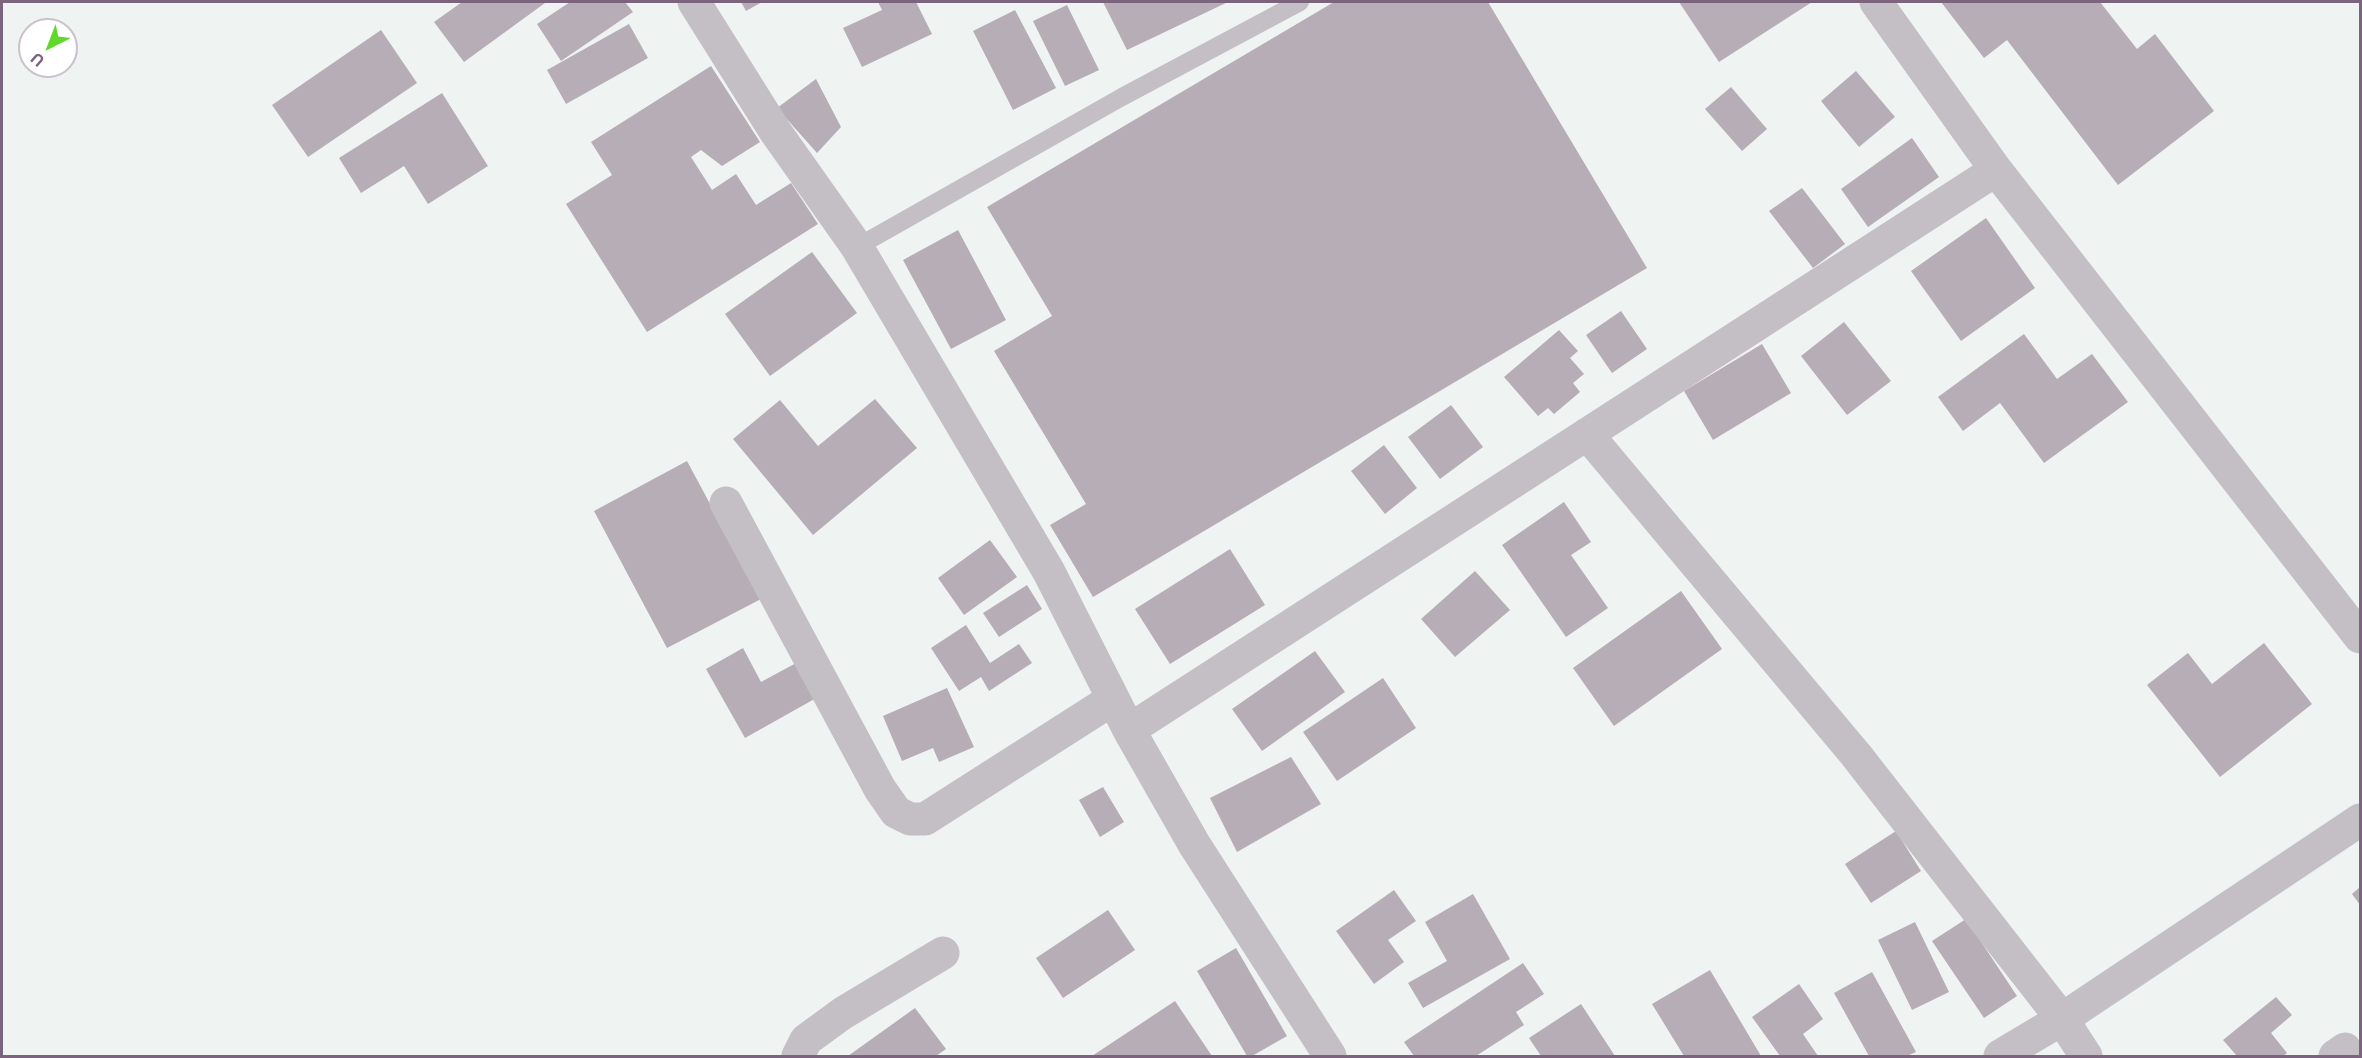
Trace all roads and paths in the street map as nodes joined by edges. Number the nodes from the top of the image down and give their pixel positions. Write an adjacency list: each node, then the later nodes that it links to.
1 (694, 2): 5 (street)
2 (1300, 2): 5 (lane)
3 (1876, 2): 4 (street)
4 (1996, 170): 6 (street); 8 (street)
5 (857, 247): 9 (street)
6 (1587, 434): 10 (street); 13 (street)
7 (726, 503): 9 (street)
8 (2361, 637)
9 (1113, 699): 10 (street)
10 (1129, 730): 15 (street)
11 (2361, 819): 13 (street)
12 (943, 953): 14 (street)
13 (2062, 1019): 16 (street); 17 (street)
14 (798, 1056)
15 (1330, 1056)
16 (2000, 1056)
17 (2086, 1056)

